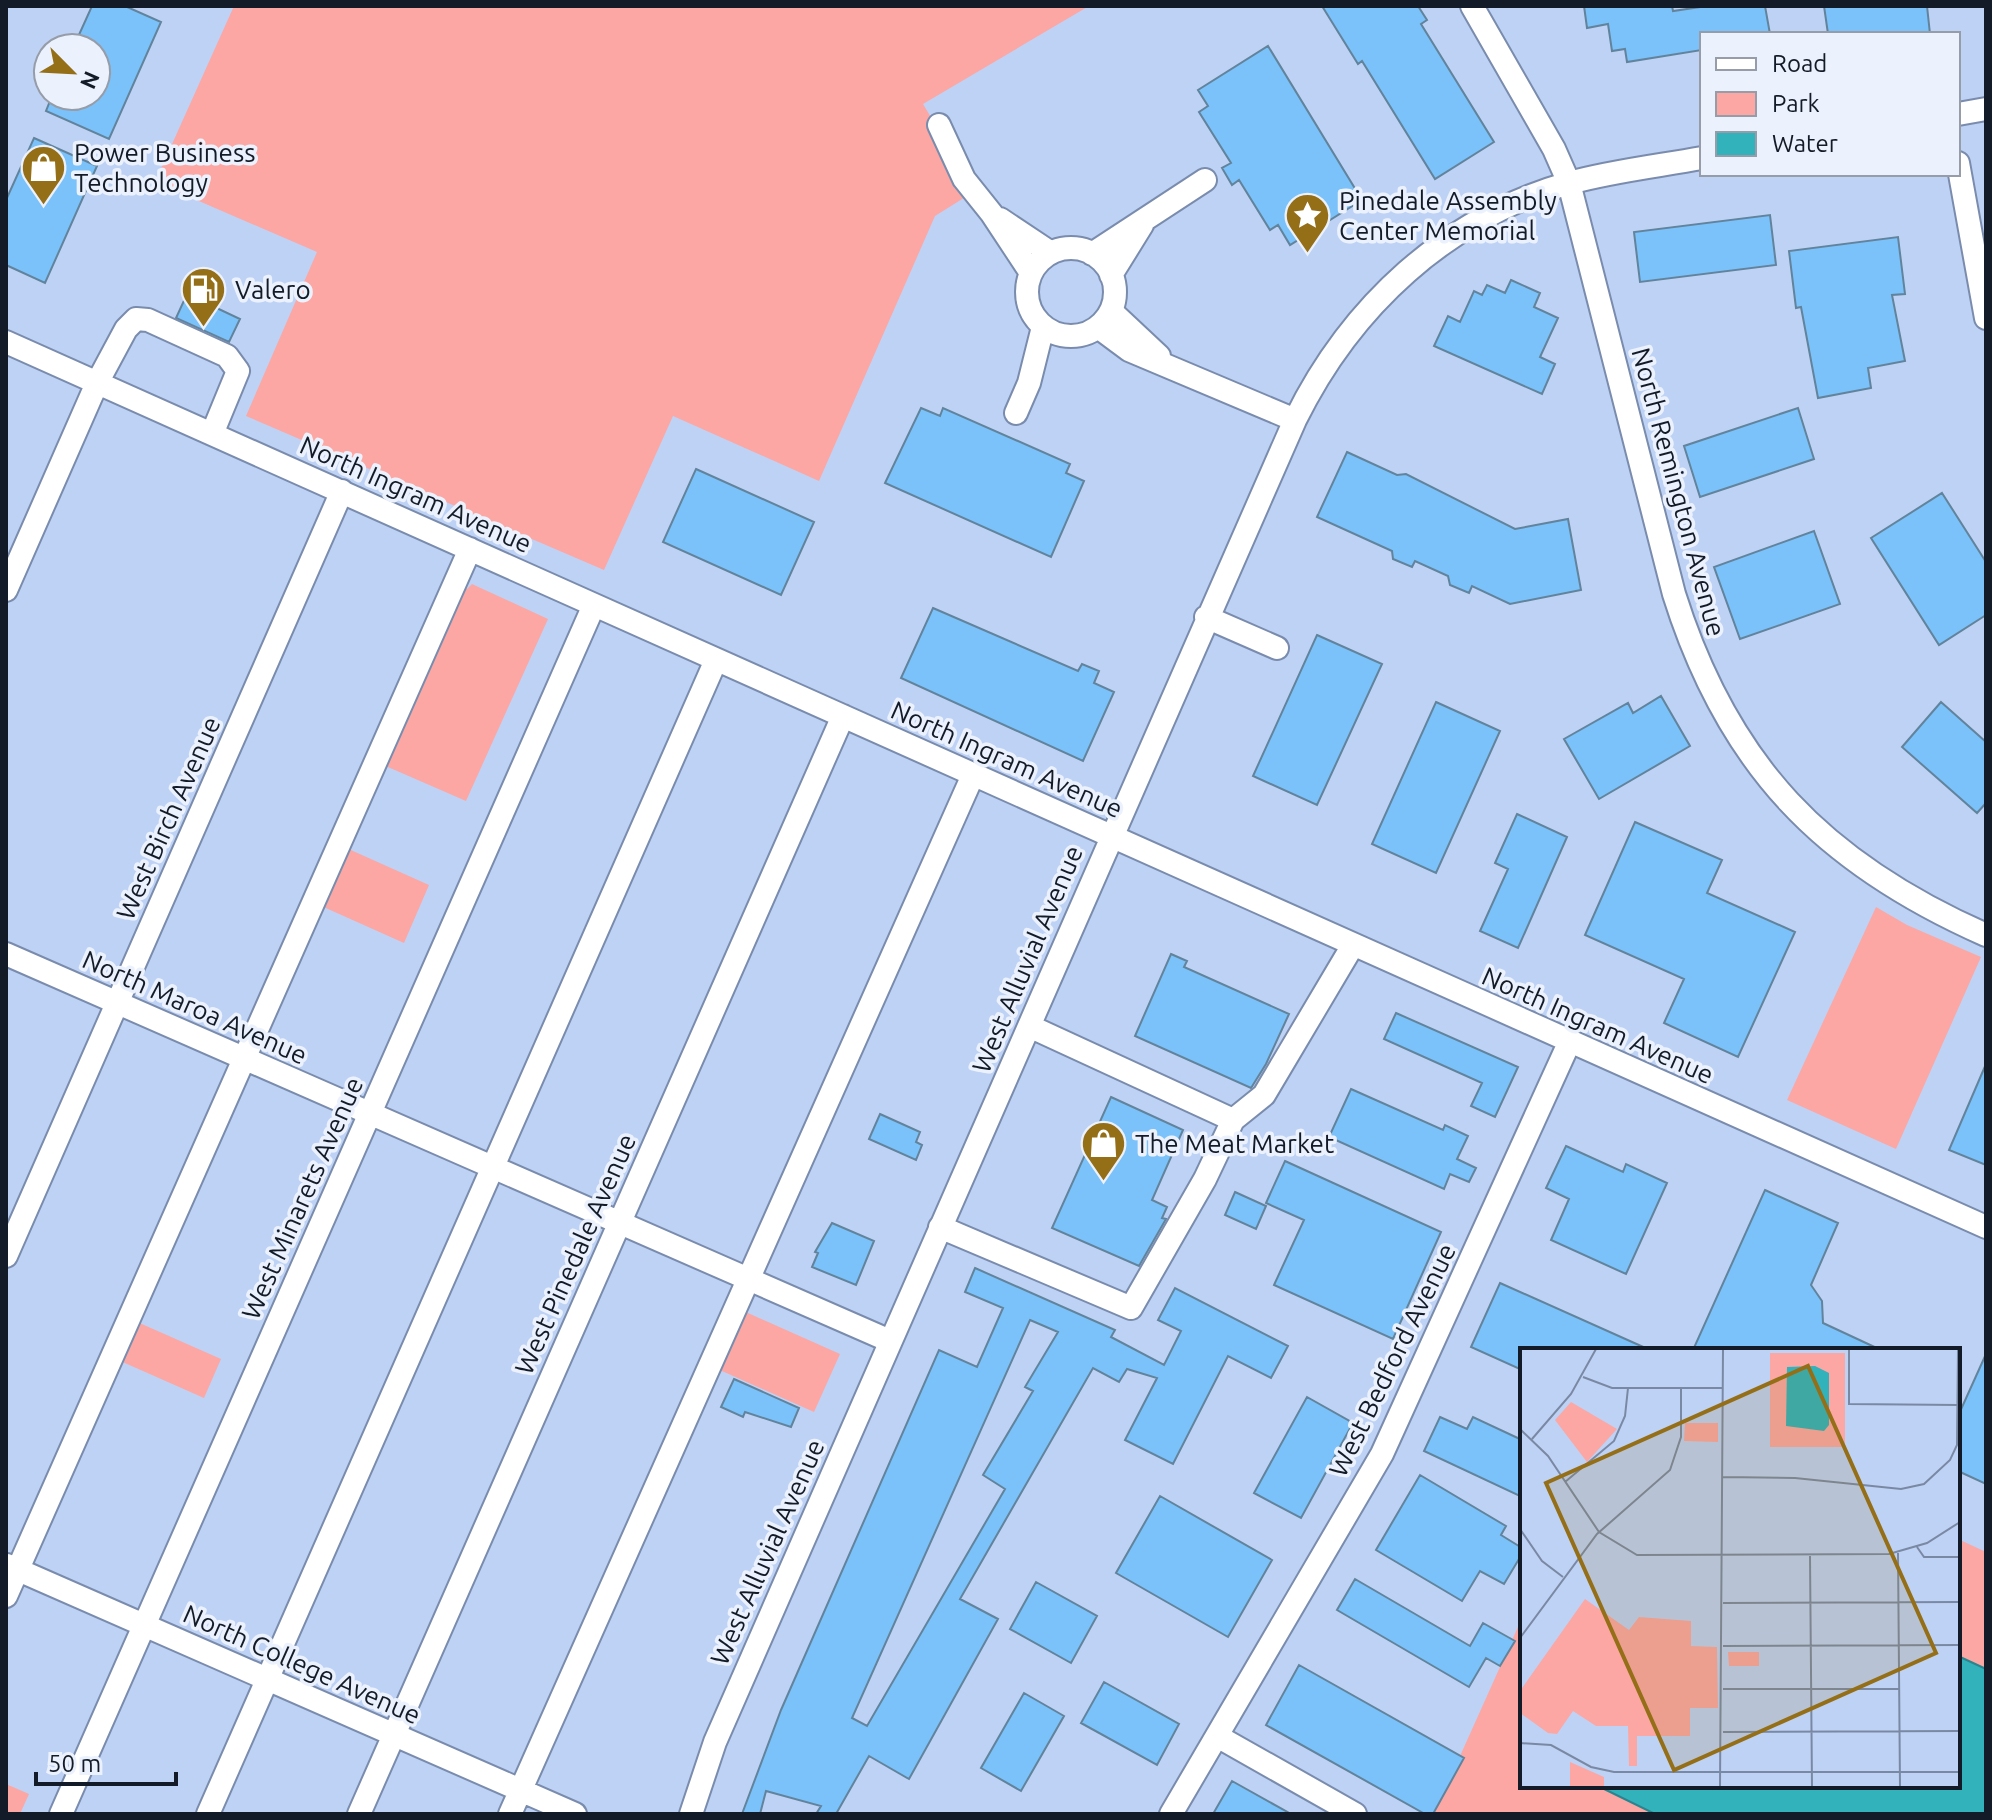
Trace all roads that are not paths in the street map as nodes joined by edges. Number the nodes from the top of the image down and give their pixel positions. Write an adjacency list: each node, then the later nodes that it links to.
1 (1472, 6): 8 (street, North Remington Avenue)
2 (1986, 109): 3 (street)
3 (1960, 114)
4 (939, 125): 9 (street)
5 (1700, 158): 8 (street, West Alluvial Avenue)
6 (1960, 174): 15 (street)
7 (1205, 180): 10 (street)
8 (1569, 183): 23 (street, West Alluvial Avenue); 35 (street, North Remington Avenue)
9 (992, 214): 11 (street); 13 (street)
10 (1147, 217): 12 (street); 14 (street)
11 (1051, 253): 12 (street); 13 (street)
12 (1092, 254): 14 (street)
13 (1031, 273): 17 (street)
14 (1111, 275): 16 (street)
15 (1986, 318)
16 (1105, 319): 18 (street); 23 (street)
17 (1043, 327): 18 (street); 21 (street)
18 (1065, 336): 21 (street)
19 (6, 342): 20 (street, North Ingram Avenue)
20 (97, 383): 24 (street, North Ingram Avenue); 24 (street); 27 (street)
21 (1029, 383): 22 (street)
22 (1016, 413)
23 (1295, 420): 29 (street, West Alluvial Avenue)
24 (212, 434): 25 (street, North Ingram Avenue)
25 (342, 491): 26 (street, North Ingram Avenue); 38 (street, West Birch Avenue)
26 (470, 549): 28 (street, North Ingram Avenue); 41 (street)
27 (6, 590)
28 (594, 605): 31 (street, North Ingram Avenue); 42 (street, West Minarets Avenue)
29 (1206, 617): 30 (street); 34 (street, West Alluvial Avenue)
30 (1277, 648)
31 (716, 660): 32 (street, North Ingram Avenue); 44 (street)
32 (843, 716): 33 (street, North Ingram Avenue); 45 (street, West Pinedale Avenue)
33 (973, 775): 34 (street, North Ingram Avenue); 49 (street)
34 (1110, 836): 36 (street, North Ingram Avenue); 39 (street, West Alluvial Avenue)
35 (1986, 935)
36 (1353, 945): 40 (street, North Ingram Avenue); 43 (street)
37 (6, 954): 38 (street, North Maroa Avenue)
38 (117, 1003): 41 (street, North Maroa Avenue); 48 (street, West Birch Avenue)
39 (1029, 1026): 43 (street); 46 (street, West Alluvial Avenue)
40 (1569, 1043): 47 (street, North Ingram Avenue); 56 (street, West Bedford Avenue)
41 (244, 1058): 42 (street, North Maroa Avenue); 51 (street)
42 (370, 1113): 44 (street, North Maroa Avenue); 53 (street, West Minarets Avenue)
43 (1233, 1120): 46 (street)
44 (493, 1167): 45 (street, North Maroa Avenue); 54 (street)
45 (619, 1222): 49 (street, North Maroa Avenue); 55 (street, West Pinedale Avenue)
46 (940, 1227): 50 (street, West Alluvial Avenue)
47 (1986, 1227)
48 (6, 1256)
49 (749, 1279): 50 (street, North Maroa Avenue); 57 (street)
50 (890, 1341): 63 (street, West Alluvial Avenue)
51 (12, 1567): 52 (street); 53 (street, North College Avenue)
52 (6, 1596)
53 (144, 1625): 54 (street, North College Avenue); 58 (street, West Minarets Avenue)
54 (268, 1679): 55 (street, North College Avenue); 59 (street)
55 (394, 1735): 57 (street, North College Avenue); 60 (street, West Pinedale Avenue)
56 (1217, 1736): 64 (street, West Bedford Avenue); 65 (street)
57 (521, 1790): 61 (street); 62 (street, North College Avenue)
58 (61, 1814)
59 (208, 1814)
60 (359, 1814)
61 (510, 1814)
62 (575, 1814)
63 (691, 1814)
64 (1171, 1814)
65 (1355, 1814)

